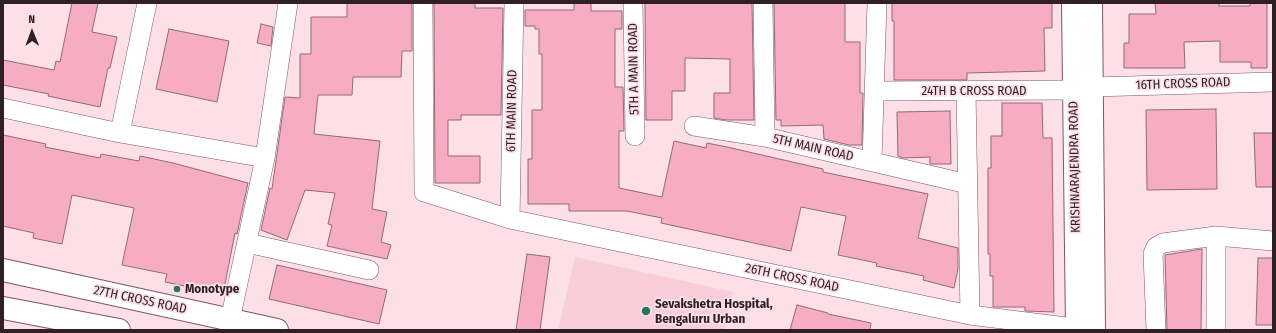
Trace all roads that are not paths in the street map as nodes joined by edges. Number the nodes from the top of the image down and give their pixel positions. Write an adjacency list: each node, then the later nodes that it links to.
1 (147, 3): 16 (street)
2 (288, 3): 19 (street)
3 (423, 3): 22 (street, 26TH CROSS ROAD)
4 (514, 3): 22 (street, 6TH MAIN ROAD)
5 (633, 3): 17 (street, 5TH A MAIN ROAD)
6 (763, 3): 18 (street, 5TH MAIN ROAD)
7 (877, 3): 12 (street)
8 (1074, 3): 11 (main road, KRISHNARAJENDRA ROAD)
9 (1091, 3): 11 (main road, KRISHNARAJENDRA ROAD)
10 (1273, 82): 11 (street, 16TH CROSS ROAD)
11 (1083, 89): 13 (street, 24TH B CROSS ROAD); 33 (main road, KRISHNARAJENDRA ROAD)
12 (874, 91): 13 (street, 24TH B CROSS ROAD); 20 (street)
13 (966, 91): 21 (street)
14 (3, 108): 16 (street)
15 (694, 126): 18 (street)
16 (120, 133): 19 (street)
17 (635, 136)
18 (765, 136): 20 (street, 5TH MAIN ROAD)
19 (264, 158): 25 (street)
20 (872, 161): 21 (street, 5TH MAIN ROAD)
21 (968, 184): 29 (street)
22 (510, 219): 29 (street, 26TH CROSS ROAD)
23 (1216, 236): 24 (street); 34 (street); 35 (street)
24 (1273, 241)
25 (247, 243): 27 (street); 30 (street)
26 (3, 270): 30 (main road, 27TH CROSS ROAD)
27 (369, 270)
28 (3, 308): 31 (main road)
29 (970, 314): 33 (street, 26TH CROSS ROAD)
30 (230, 320): 32 (main road, 27TH CROSS ROAD)
31 (119, 330)
32 (277, 330)
33 (1085, 330)
34 (1156, 330)
35 (1216, 330)

